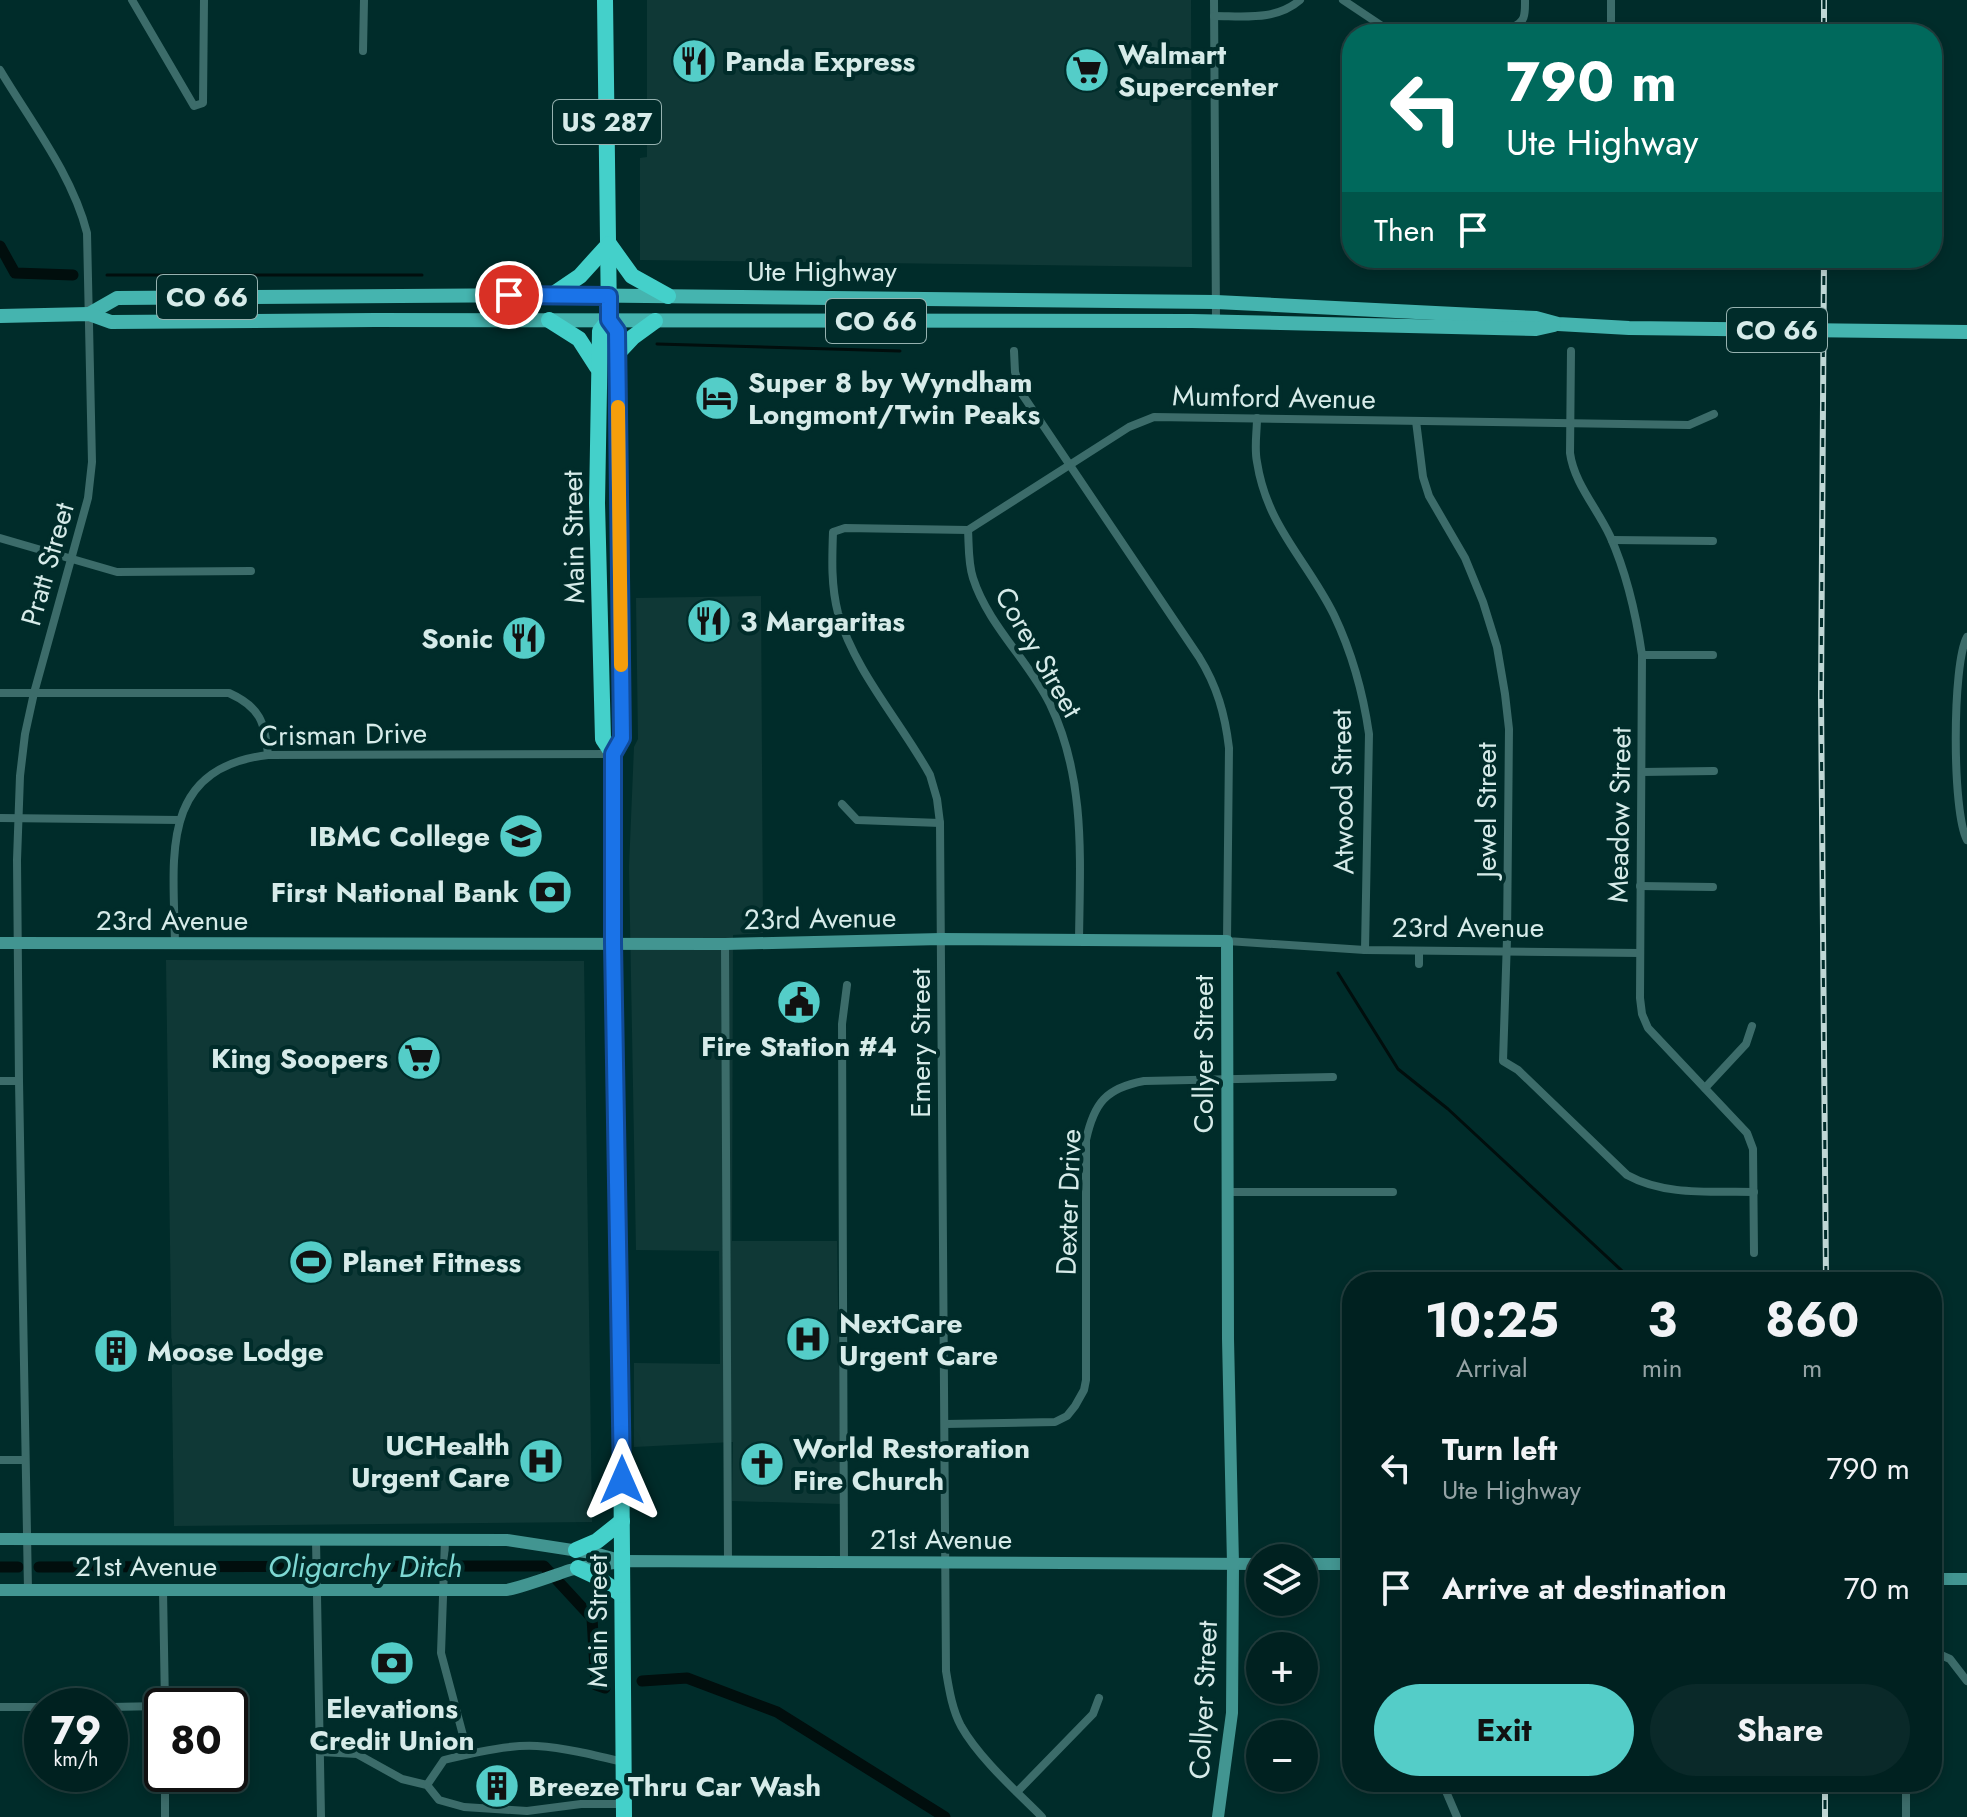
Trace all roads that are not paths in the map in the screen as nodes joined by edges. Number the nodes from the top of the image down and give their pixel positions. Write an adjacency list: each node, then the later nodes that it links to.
1 (132, 0): 2 (street)
2 (204, 0)
3 (364, 0): 14 (street)
4 (605, 0): 16 (highway, Main Street / US 287)
5 (1214, 0): 10 (street)
6 (1300, 0): 10 (street)
7 (1343, 0): 11 (street)
8 (1525, 0): 12 (street)
9 (1611, 0): 13 (street)
10 (1214, 16): 20 (street)
11 (1375, 24)
12 (1520, 24)
13 (1611, 24)
14 (363, 51)
15 (0, 70): 21 (street, Pratt Street)
16 (609, 244): 17 (highway); 18 (highway, Main Street / US 287); 19 (highway)
17 (552, 295): 18 (main road, Ute Highway / CO 66); 21 (main road, Ute Highway / CO 66)
18 (609, 296): 19 (main road, Ute Highway / CO 66); 24 (highway, Main Street / US 287)
19 (668, 296): 20 (main road, Ute Highway / CO 66)
20 (1216, 302): 26 (street); 27 (main road, Ute Highway / CO 66)
21 (89, 314): 22 (main road, Ute Highway / CO 66); 23 (main road, Ute Highway / CO 66); 42 (street, Pratt Street)
22 (0, 316)
23 (549, 320): 24 (main road, Ute Highway / CO 66); 32 (highway)
24 (609, 320): 25 (main road, Ute Highway / CO 66); 31 (highway, Main Street / US 287); 32 (highway, Main Street / US 287)
25 (655, 321): 26 (main road, Ute Highway / CO 66); 31 (highway)
26 (1216, 322): 27 (main road, Ute Highway / CO 66)
27 (1558, 324): 28 (main road, Ute Highway / CO 66)
28 (1967, 332)
29 (1014, 351): 37 (street, Collyer Street)
30 (1571, 351): 36 (street, Meadow Street)
31 (617, 354): 49 (highway, Main Street / US 287)
32 (598, 368): 49 (highway, Main Street / US 287)
33 (1714, 414): 36 (street, Mumford Avenue)
34 (1257, 418): 35 (street, Mumford Avenue); 37 (street, Mumford Avenue); 70 (street, Atwood Street)
35 (1416, 421): 36 (street, Mumford Avenue); 72 (street, Jewel Street)
36 (1571, 423): 40 (street, Meadow Street)
37 (1070, 465): 38 (street, Mumford Avenue); 64 (street, Collyer Street)
38 (968, 530): 58 (street, Emery Street); 63 (street, Corey Street)
39 (0, 538): 42 (street)
40 (1612, 540): 41 (street); 45 (street, Meadow Street)
41 (1713, 541)
42 (72, 560): 43 (street); 48 (street, Pratt Street)
43 (251, 571)
44 (1967, 637): 52 (street)
45 (1642, 655): 46 (street); 53 (street, Meadow Street)
46 (1713, 655)
47 (0, 693): 48 (street)
48 (34, 693): 50 (street); 56 (street, Pratt Street)
49 (613, 754): 50 (street, Crisman Drive); 67 (highway, Main Street / US 287)
50 (268, 755): 57 (street, Crisman Drive)
51 (1714, 771): 53 (street)
52 (1962, 771): 59 (street)
53 (1642, 772): 60 (street, Meadow Street)
54 (842, 804): 58 (street)
55 (0, 818): 56 (street)
56 (18, 819): 57 (street); 66 (street, Pratt Street)
57 (180, 820): 69 (street, Crisman Drive)
58 (940, 823): 62 (street, Emery Street)
59 (1967, 840)
60 (1640, 886): 61 (street); 73 (street, Meadow Street)
61 (1713, 887)
62 (941, 939): 63 (street, 23rd Avenue); 68 (street, 23rd Avenue); 86 (street, Emery Street)
63 (1079, 940): 64 (street, 23rd Avenue)
64 (1227, 941): 70 (street, 23rd Avenue); 78 (street, Collyer Street)
65 (0, 943): 66 (street, 23rd Avenue)
66 (18, 943): 69 (street, 23rd Avenue); 80 (street, Pratt Street)
67 (613, 943): 68 (street, 23rd Avenue); 69 (street, 23rd Avenue); 89 (highway, Main Street / US 287)
68 (725, 944): 96 (street)
69 (175, 945)
70 (1365, 950): 71 (street, 23rd Avenue)
71 (1419, 951): 72 (street, 23rd Avenue); 74 (street)
72 (1507, 951): 73 (street, 23rd Avenue); 84 (street, Jewel Street)
73 (1640, 953): 81 (street, Meadow Street)
74 (1419, 964)
75 (847, 985): 97 (street)
76 (1752, 1026): 81 (street)
77 (1333, 1077): 78 (street, Dexter Drive)
78 (1227, 1079): 82 (street, Collyer Street); 86 (street, Dexter Drive)
79 (0, 1081): 80 (street)
80 (19, 1081): 88 (street, Pratt Street)
81 (1705, 1088): 84 (street, Meadow Street)
82 (1228, 1192): 83 (street); 99 (street, Collyer Street)
83 (1393, 1192)
84 (1754, 1192): 85 (street, Meadow Street)
85 (1754, 1253)
86 (945, 1424): 98 (street, Emery Street)
87 (0, 1460): 88 (street)
88 (25, 1460): 91 (street, Pratt Street)
89 (622, 1521): 94 (highway); 95 (highway, Main Street / US 287)
90 (0, 1539): 91 (street, 21st Avenue)
91 (27, 1539): 92 (street, 21st Avenue); 107 (street, Pratt Street)
92 (316, 1540): 93 (street, 21st Avenue); 109 (street)
93 (445, 1540): 94 (street, 21st Avenue); 110 (street)
94 (576, 1550): 95 (street, 21st Avenue)
95 (623, 1561): 96 (street, 21st Avenue); 103 (street, 21st Avenue); 111 (highway, Main Street / US 287)
96 (728, 1562): 97 (street, 21st Avenue)
97 (844, 1562): 98 (street, 21st Avenue)
98 (945, 1563): 99 (street, 21st Avenue); 123 (street, Emery Street)
99 (1233, 1564): 100 (street, 21st Avenue); 131 (street, Collyer Street)
100 (1246, 1564)
101 (1318, 1564): 102 (street)
102 (1342, 1564)
103 (578, 1568): 110 (street, 21st Avenue); 111 (highway)
104 (1942, 1579): 105 (street)
105 (1967, 1579)
106 (0, 1590): 107 (street, 21st Avenue)
107 (28, 1590): 108 (street, 21st Avenue)
108 (163, 1590): 109 (street, 21st Avenue); 114 (street)
109 (316, 1591): 110 (street, 21st Avenue); 118 (street)
110 (445, 1591): 119 (street)
111 (622, 1595): 120 (highway, Main Street / US 287)
112 (1942, 1655): 113 (street)
113 (1967, 1681)
114 (164, 1688)
115 (1099, 1698): 123 (street)
116 (0, 1707): 117 (street)
117 (24, 1707)
118 (321, 1752): 121 (street); 129 (street)
119 (468, 1754): 120 (street); 121 (street)
120 (624, 1763): 126 (highway, Main Street / US 287)
121 (427, 1785): 127 (street)
122 (165, 1792): 128 (street)
123 (1017, 1792): 130 (street, Emery Street)
124 (1446, 1792): 132 (street)
125 (1906, 1792): 133 (street)
126 (624, 1810): 127 (street)
127 (464, 1812)
128 (165, 1817)
129 (321, 1817)
130 (1042, 1817)
131 (1218, 1817)
132 (1457, 1817)
133 (1906, 1817)

